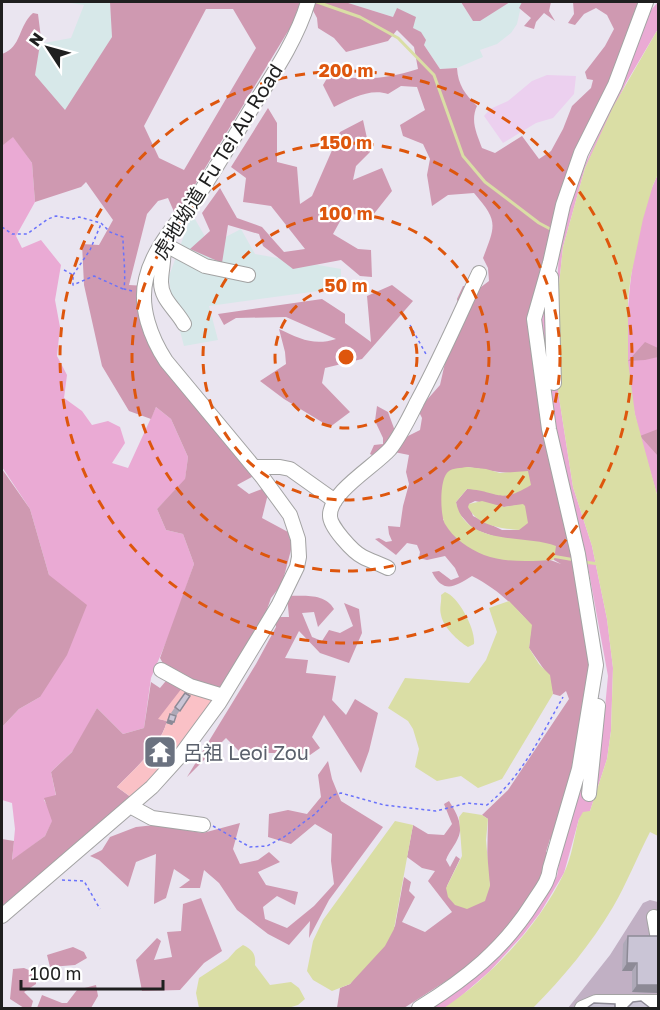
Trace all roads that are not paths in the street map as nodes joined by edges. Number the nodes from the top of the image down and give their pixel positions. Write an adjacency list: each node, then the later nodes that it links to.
1 (308, 2): 3 (street, 虎地坳道 Fu Tei Au Road)
2 (646, 2): 4 (street)
3 (162, 243): 6 (street); 7 (street); 9 (street, 虎地坳道 Fu Tei Au Road)
4 (550, 263): 8 (street); 12 (street)
5 (478, 273): 10 (street)
6 (248, 274)
7 (184, 324)
8 (554, 383)
9 (254, 467): 10 (street); 14 (street, 虎地坳道 Fu Tei Au Road)
10 (335, 501): 11 (street)
11 (388, 568)
12 (596, 667): 15 (street); 23 (street)
13 (161, 670): 14 (street)
14 (223, 696): 16 (street, 虎地坳道 Fu Tei Au Road)
15 (589, 794)
16 (130, 806): 17 (street); 18 (street, 虎地坳道 Fu Tei Au Road)
17 (204, 825)
18 (2, 916)
19 (654, 917): 20 (street)
20 (654, 937)
21 (658, 1002): 22 (street)
22 (614, 1005): 24 (street)
23 (419, 1008)
24 (582, 1008)

